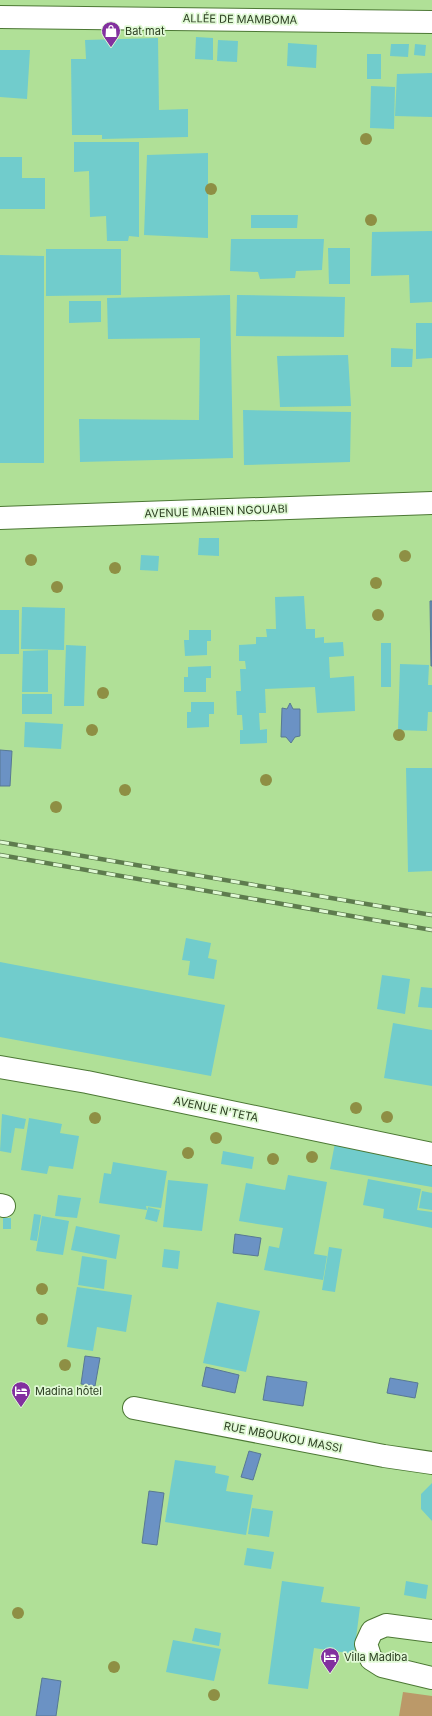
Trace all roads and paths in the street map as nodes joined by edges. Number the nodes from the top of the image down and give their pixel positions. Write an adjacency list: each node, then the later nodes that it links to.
1 (0, 17): 2 (street, ALLÉE DE MAMBOMA)
2 (432, 22)
3 (432, 503): 4 (street, AVENUE MARIEN NGOUABI)
4 (0, 518)
5 (0, 1067): 6 (street, AVENUE N'TETA)
6 (432, 1154)
7 (134, 1408): 8 (street, RUE MBOUKOU MASSI)
8 (432, 1463)
9 (432, 1631): 10 (street)
10 (432, 1678)

